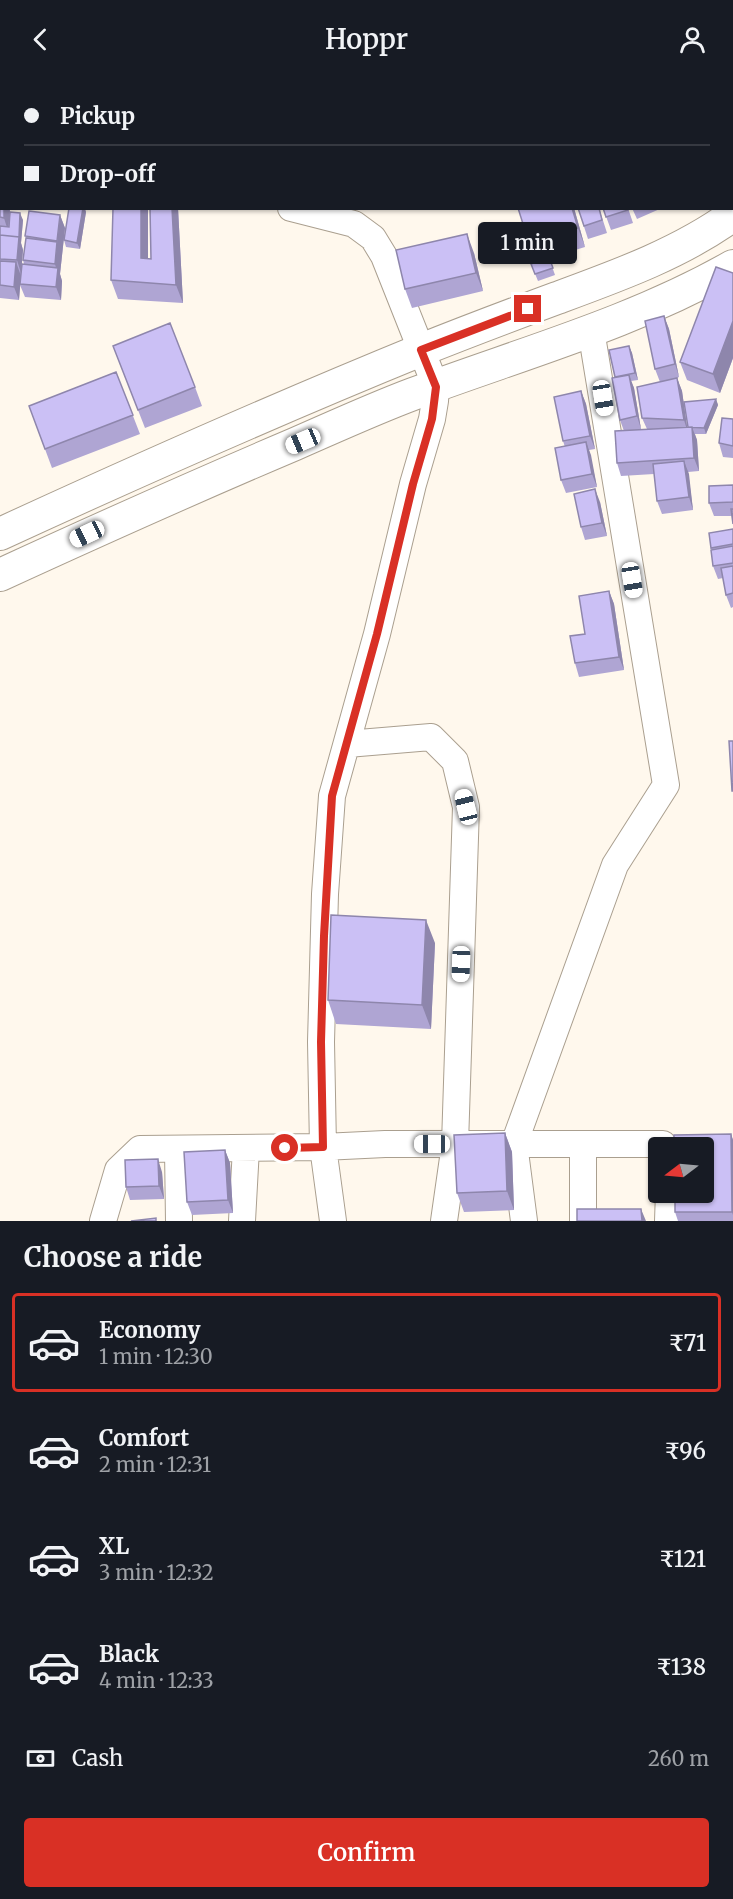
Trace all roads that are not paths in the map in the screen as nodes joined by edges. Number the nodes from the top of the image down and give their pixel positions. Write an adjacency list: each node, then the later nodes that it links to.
1 (299, 210): 5 (street)
2 (733, 215): 5 (main road)
3 (733, 266): 4 (main road)
4 (591, 330): 6 (main road); 11 (street)
5 (421, 350): 6 (street); 7 (main road)
6 (436, 387): 8 (main road); 9 (street)
7 (0, 534)
8 (0, 575)
9 (347, 744): 10 (street); 14 (street)
10 (456, 1144): 11 (street); 14 (street); 22 (street)
11 (514, 1144): 12 (street); 23 (street)
12 (583, 1144): 13 (street); 24 (street)
13 (648, 1145)
14 (323, 1147): 15 (street); 21 (street)
15 (246, 1148): 16 (street); 20 (street)
16 (178, 1149): 18 (street); 19 (street)
17 (669, 1203): 25 (street)
18 (103, 1221)
19 (179, 1221)
20 (242, 1221)
21 (333, 1221)
22 (444, 1221)
23 (524, 1221)
24 (583, 1221)
25 (668, 1221)

